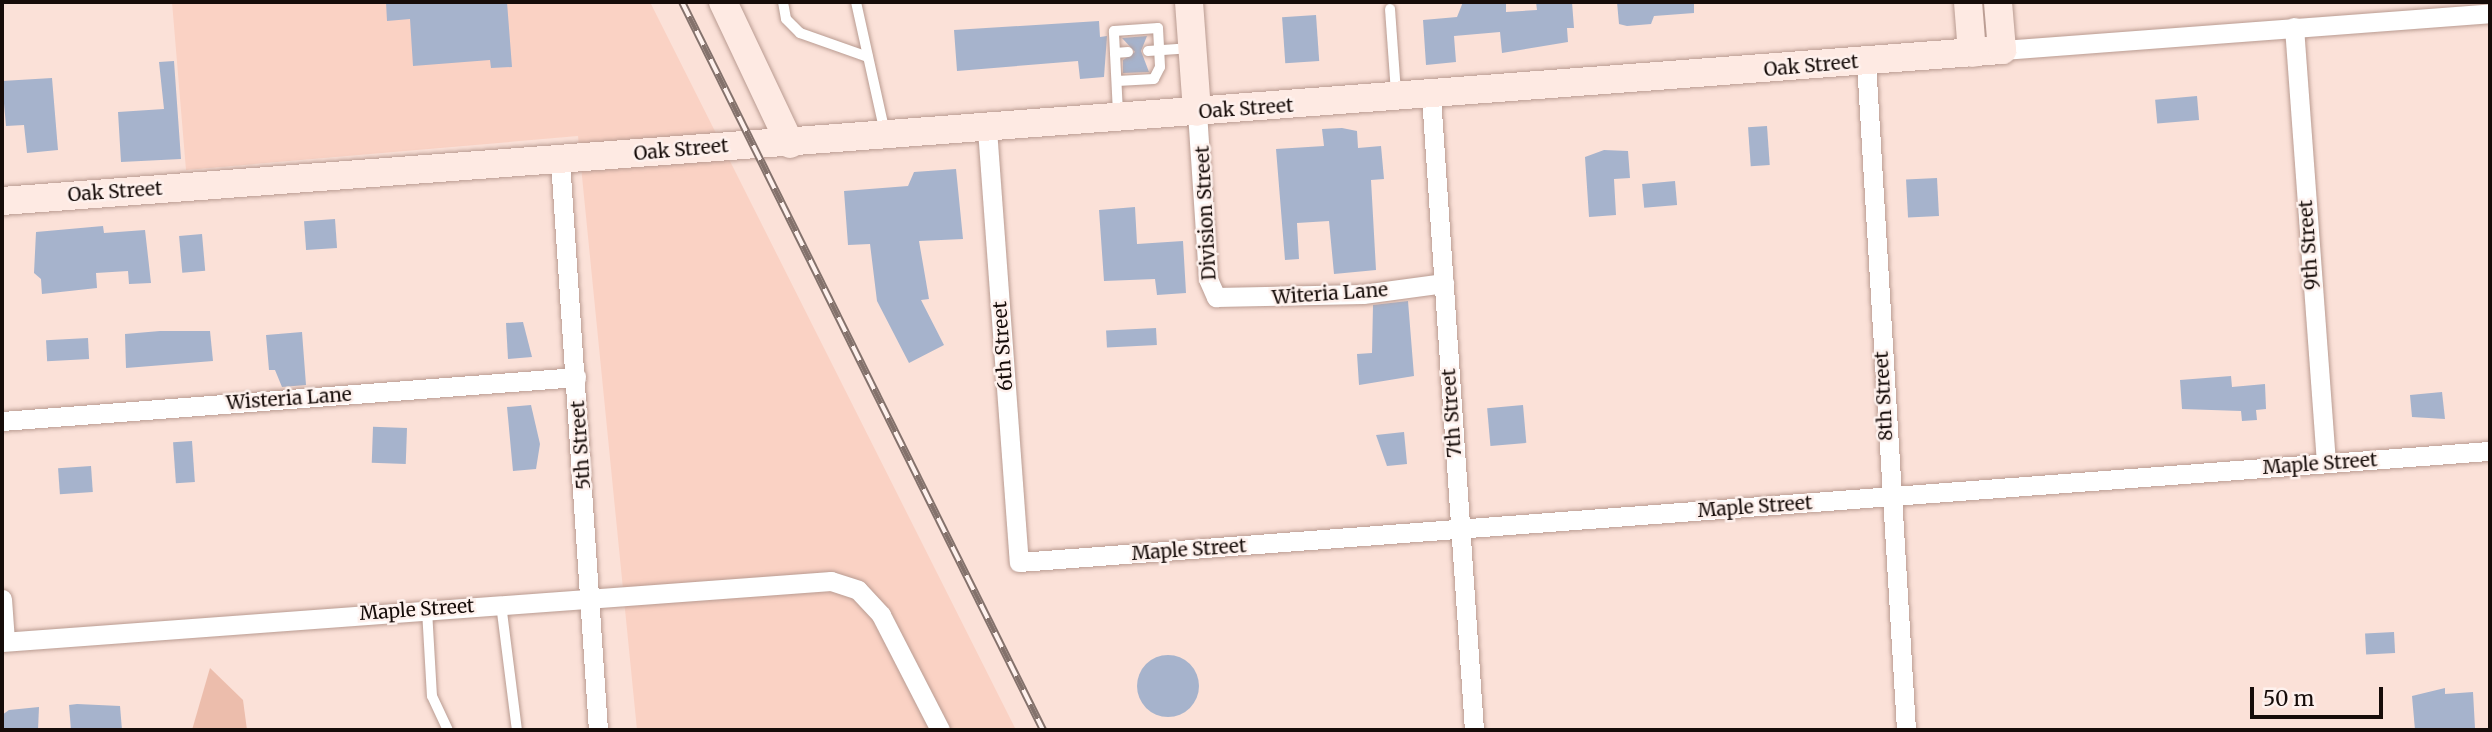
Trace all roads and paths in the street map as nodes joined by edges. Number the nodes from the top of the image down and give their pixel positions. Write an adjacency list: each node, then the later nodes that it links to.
1 (723, 2): 25 (main road)
2 (783, 2): 16 (lane)
3 (856, 2): 16 (lane)
4 (1189, 2): 10 (main road, Division Street)
5 (1968, 2): 15 (main road)
6 (1998, 2): 11 (main road)
7 (1390, 9): 20 (lane)
8 (2490, 13): 9 (street, Oak Street)
9 (2294, 27): 11 (street, Oak Street); 33 (street, 9th Street)
10 (1192, 48): 12 (lane); 21 (main road, Division Street)
11 (2002, 50): 15 (main road, Oak Street)
12 (1154, 51): 14 (lane); 18 (lane)
13 (1128, 52): 14 (lane)
14 (1115, 53): 18 (lane)
15 (1972, 53): 17 (main road, Oak Street)
16 (868, 57): 24 (lane)
17 (1866, 62): 19 (main road, Oak Street); 34 (street, 8th Street)
18 (1117, 81): 22 (lane)
19 (1431, 96): 20 (main road, Oak Street); 28 (street, 7th Street)
20 (1397, 98): 21 (main road, Oak Street)
21 (1197, 112): 22 (main road, Oak Street); 29 (street, Division Street)
22 (1119, 118): 23 (main road, Oak Street)
23 (986, 129): 24 (main road, Oak Street); 36 (street, 6th Street)
24 (885, 137): 25 (main road, Oak Street)
25 (790, 144): 26 (main road, Oak Street)
26 (560, 160): 27 (main road, Oak Street); 30 (street, 5th Street)
27 (2, 201)
28 (1444, 283): 29 (street, Witeria Lane); 35 (street, 7th Street)
29 (1216, 297)
30 (576, 377): 31 (street, Wisteria Lane); 37 (street, 5th Street)
31 (2, 421)
32 (2490, 451): 33 (street, Maple Street)
33 (2326, 463): 34 (street, Maple Street)
34 (1890, 497): 35 (street, Maple Street); 47 (street, 8th Street)
35 (1460, 529): 36 (street, Maple Street); 46 (street, 7th Street)
36 (1020, 562)
37 (590, 597): 39 (street, Maple Street); 44 (street, 5th Street); 45 (street, Maple Street)
38 (2, 599): 41 (street)
39 (500, 604): 40 (street, Maple Street); 43 (lane)
40 (427, 610): 41 (street, Maple Street); 42 (lane)
41 (3, 641)
42 (448, 730)
43 (517, 730)
44 (598, 730)
45 (940, 730)
46 (1474, 730)
47 (1906, 730)

